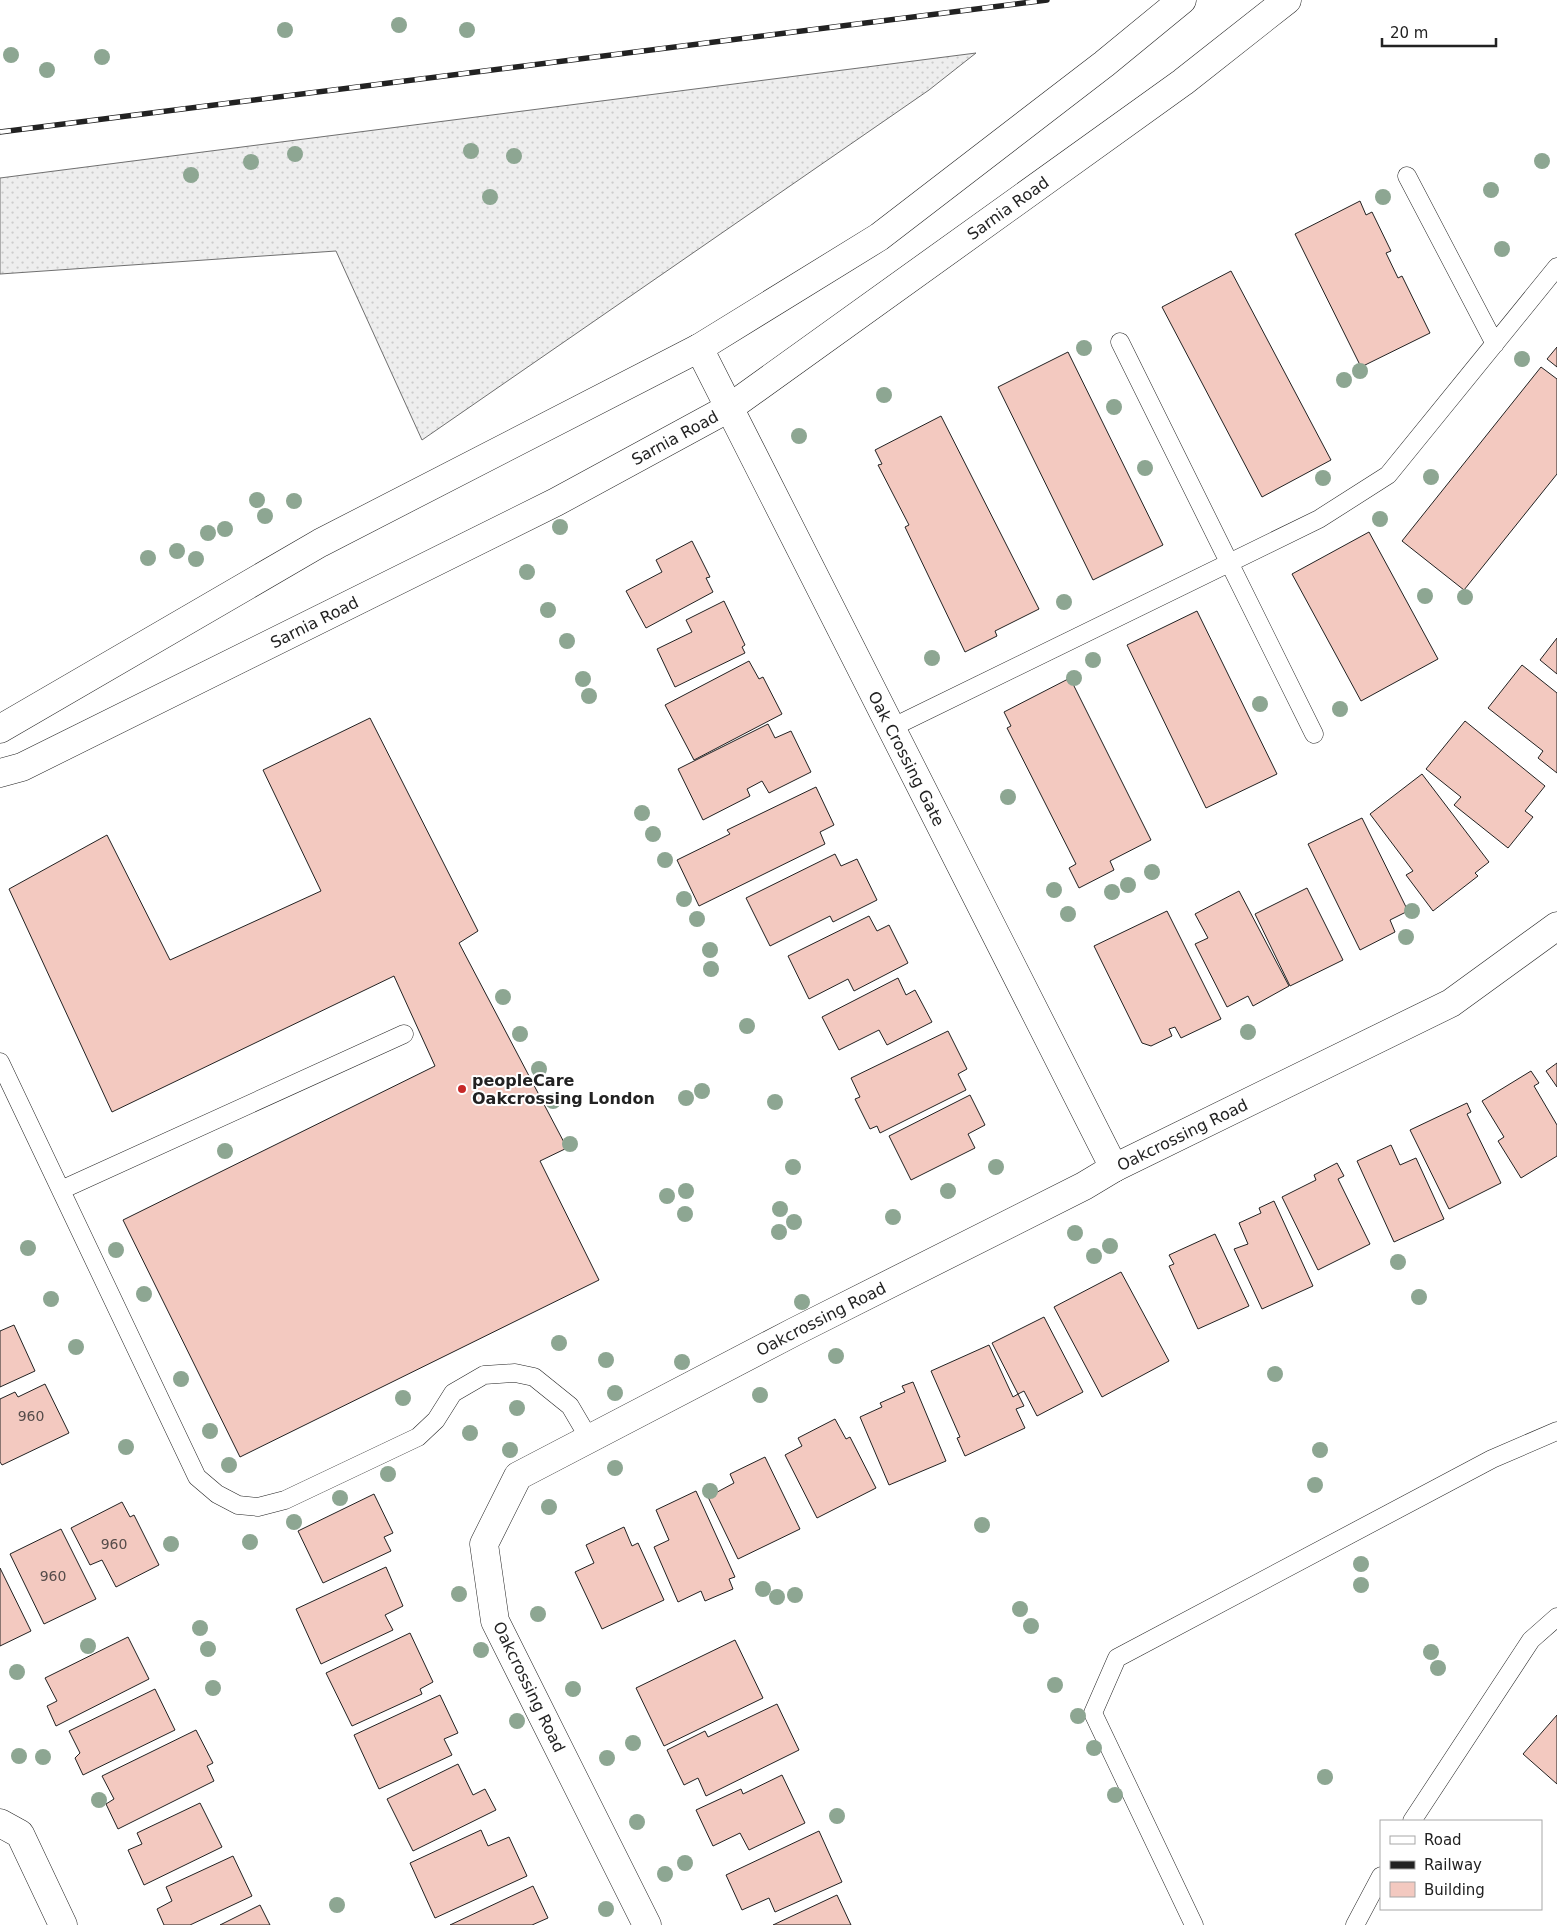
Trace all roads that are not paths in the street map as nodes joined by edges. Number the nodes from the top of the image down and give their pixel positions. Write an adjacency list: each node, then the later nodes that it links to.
1 (1182, 0): 7 (main road)
2 (1287, 0): 8 (main road, Sarnia Road)
3 (1407, 176): 6 (lane)
4 (1557, 267): 6 (lane)
5 (1120, 342): 9 (lane)
6 (1495, 344): 9 (lane)
7 (699, 348): 8 (main road, Oak Crossing Gate); 11 (main road)
8 (729, 408): 10 (main road, Oak Crossing Gate); 13 (main road, Sarnia Road)
9 (1230, 562): 10 (lane); 12 (lane)
10 (891, 728): 17 (main road, Oak Crossing Gate)
11 (0, 729)
12 (1314, 734)
13 (0, 772)
14 (1557, 926): 17 (main road, Oakcrossing Road)
15 (404, 1034): 18 (lane)
16 (0, 1062): 18 (lane)
17 (1114, 1168): 20 (main road, Oakcrossing Road)
18 (61, 1190): 20 (lane)
19 (1557, 1431): 27 (lane)
20 (590, 1440): 26 (main road, Oakcrossing Road)
21 (1557, 1617): 22 (lane)
22 (1413, 1820)
23 (0, 1823): 25 (main road)
24 (1380, 1878): 28 (lane)
25 (63, 1925)
26 (647, 1925)
27 (1194, 1925)
28 (1355, 1925)

